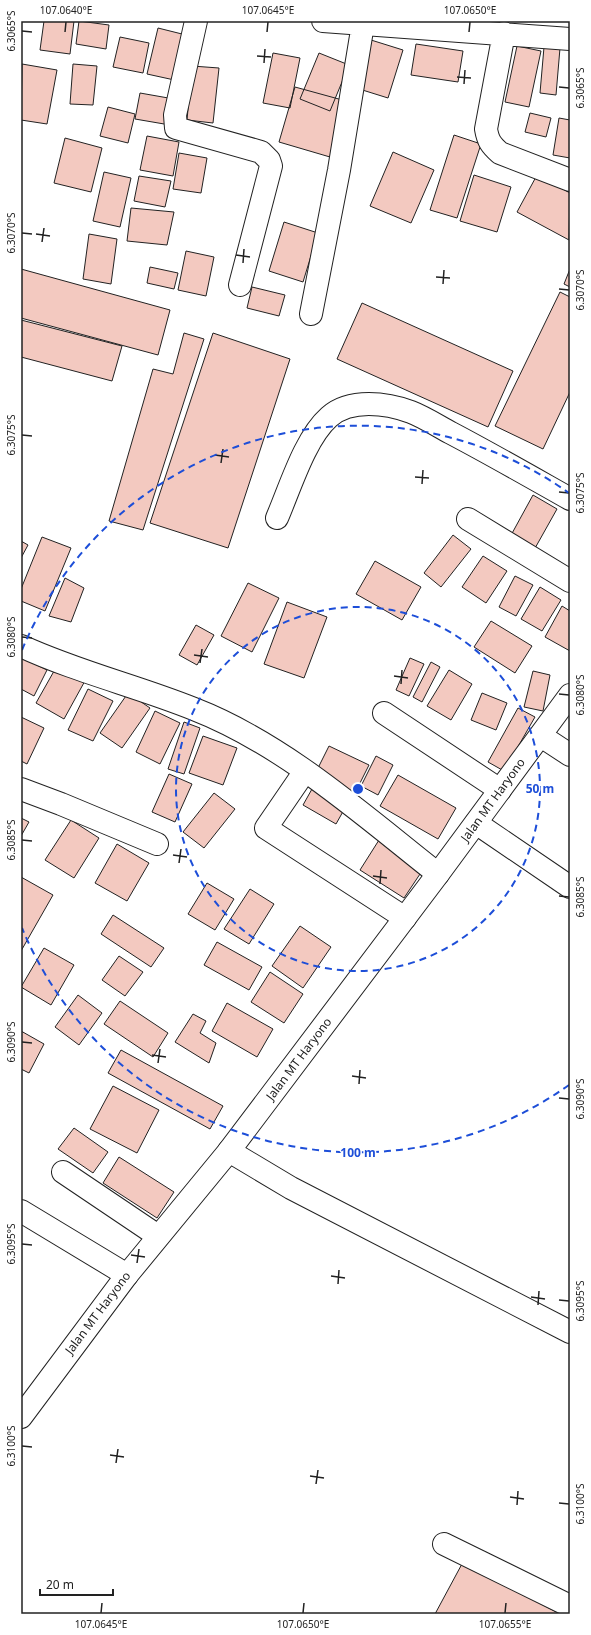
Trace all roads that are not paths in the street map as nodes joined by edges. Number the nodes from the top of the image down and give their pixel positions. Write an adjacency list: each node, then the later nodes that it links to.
1 (196, 21): 7 (street)
2 (328, 21): 3 (street)
3 (363, 24): 4 (street); 8 (street)
4 (504, 33): 5 (street); 6 (street)
5 (570, 39)
6 (570, 180)
7 (240, 285)
8 (311, 314)
9 (570, 499): 10 (street)
10 (277, 518)
11 (468, 519): 12 (street)
12 (570, 581)
13 (21, 646): 18 (street)
14 (570, 695): 16 (street, Jalan MT Haryono)
15 (384, 713): 20 (street)
16 (541, 736): 17 (street); 20 (street, Jalan MT Haryono)
17 (570, 755)
18 (305, 771): 23 (street); 25 (street)
19 (21, 790): 22 (street)
20 (500, 790): 21 (street, Jalan MT Haryono)
21 (476, 823): 23 (street, Jalan MT Haryono); 24 (street)
22 (157, 844)
23 (438, 874): 25 (street, Jalan MT Haryono)
24 (570, 887)
25 (405, 918): 26 (street, Jalan MT Haryono)
26 (229, 1151): 29 (street, Jalan MT Haryono); 31 (street)
27 (63, 1172): 29 (street)
28 (21, 1211): 30 (street)
29 (158, 1236): 30 (street, Jalan MT Haryono)
30 (127, 1275): 32 (street, Jalan MT Haryono)
31 (570, 1332)
32 (21, 1417)
33 (444, 1544): 34 (street)
34 (570, 1606)

